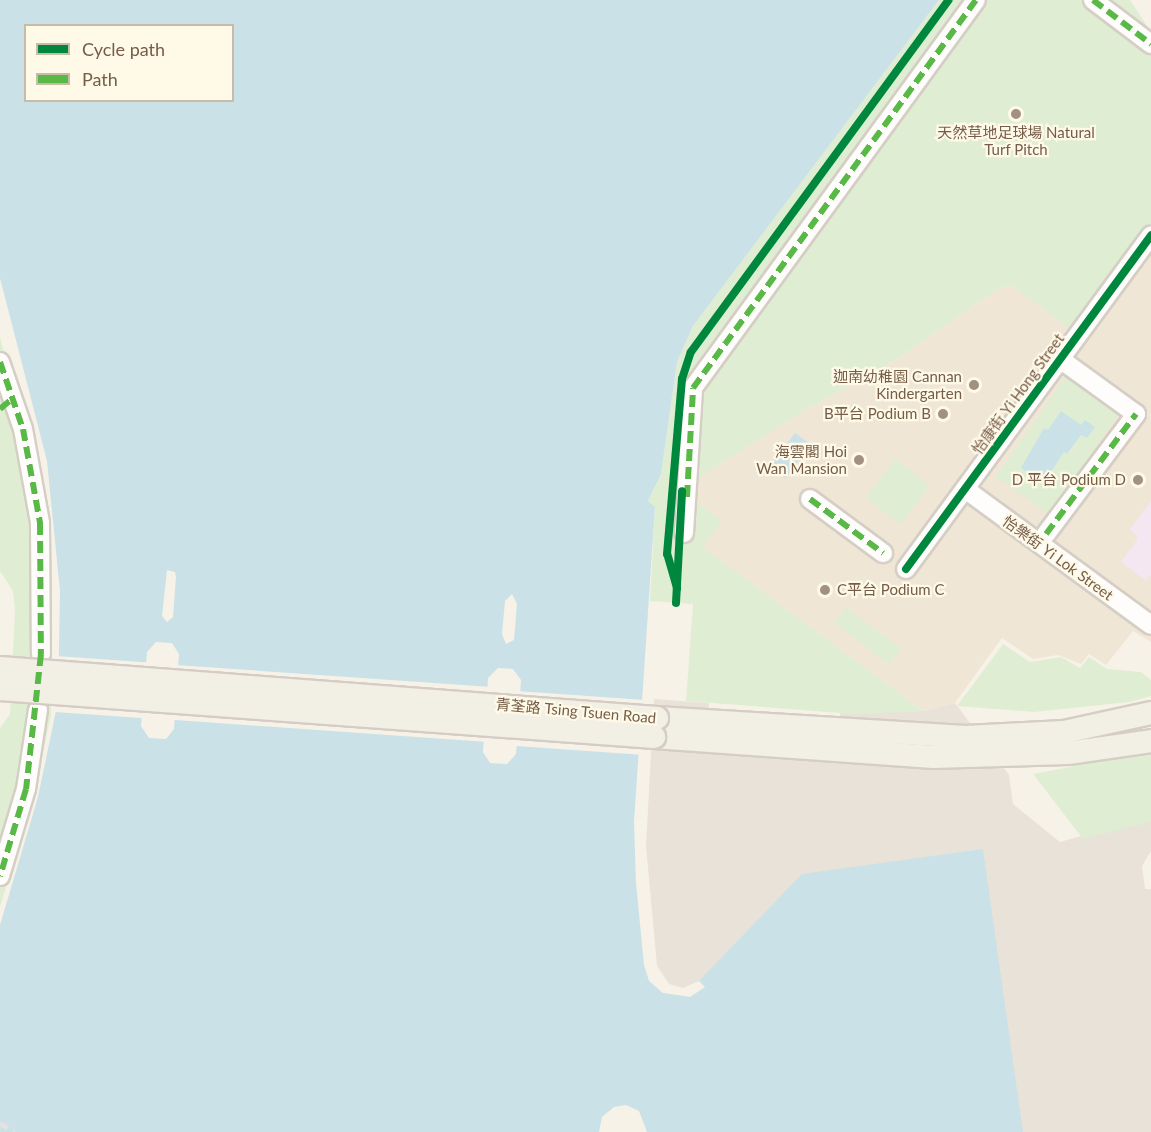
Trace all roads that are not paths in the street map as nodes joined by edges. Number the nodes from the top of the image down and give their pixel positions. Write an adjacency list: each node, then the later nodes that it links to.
1 (976, 0): 10 (street)
2 (1093, 0): 3 (street)
3 (1151, 44)
4 (1151, 235): 5 (street, 怡康街 Yi Hong Street)
5 (1060, 359): 8 (street, 怡康街 Yi Hong Street); 11 (street)
6 (0, 362): 7 (street)
7 (6, 404): 15 (street)
8 (965, 489): 13 (street, 怡康街 Yi Hong Street); 14 (street, 怡樂街 Yi Lok Street)
9 (810, 499): 12 (street)
10 (684, 533)
11 (1046, 534)
12 (884, 552)
13 (906, 569)
14 (1151, 626)
15 (41, 654)
16 (0, 668): 21 (main road, 青荃路 Tsing Tsuen Road, bridge)
17 (0, 689): 21 (main road, 青荃路 Tsing Tsuen Road, bridge)
18 (38, 710): 22 (street)
19 (1151, 713): 21 (main road, 青荃路 Tsing Tsuen Road)
20 (1151, 741): 21 (main road, 青荃路 Tsing Tsuen Road)
21 (1066, 743)
22 (0, 876)

